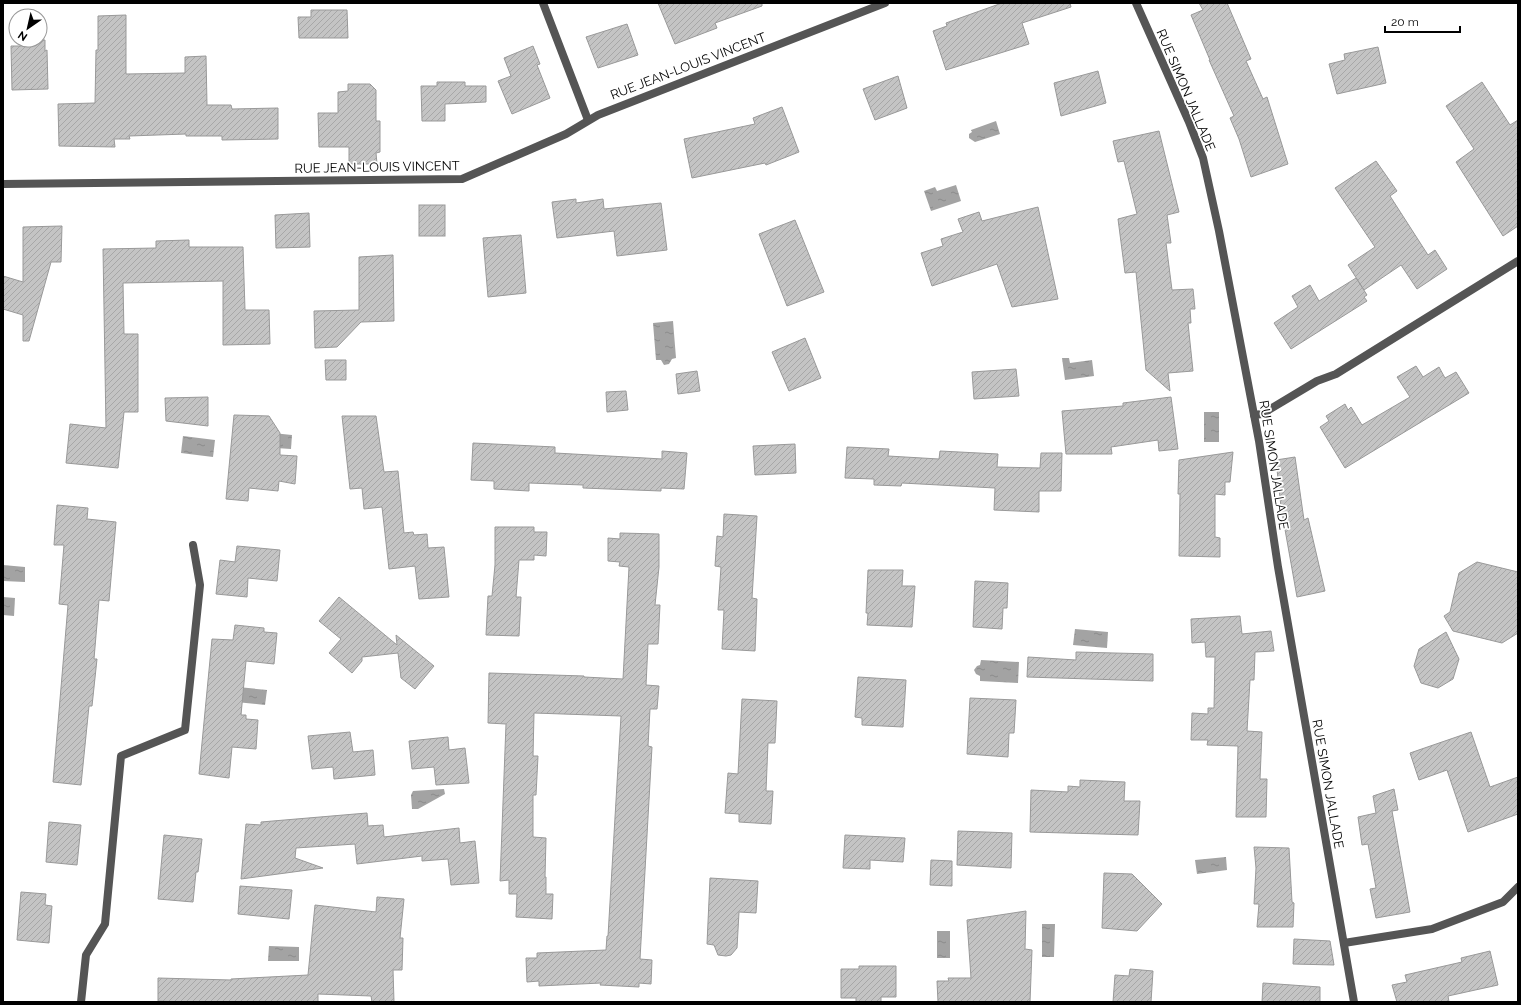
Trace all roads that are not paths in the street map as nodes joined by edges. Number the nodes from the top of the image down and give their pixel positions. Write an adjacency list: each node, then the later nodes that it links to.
1 (543, 3): 4 (street)
2 (885, 3): 4 (street, RUE JEAN-LOUIS VINCENT)
3 (1136, 3): 7 (street, RUE SIMON JALLADE)
4 (588, 120): 5 (street, RUE JEAN-LOUIS VINCENT)
5 (3, 184)
6 (1518, 261): 7 (street)
7 (1254, 415): 10 (street, RUE SIMON JALLADE)
8 (193, 545): 11 (street)
9 (1518, 887): 10 (street)
10 (1344, 944): 12 (street, RUE SIMON JALLADE)
11 (81, 1002)
12 (1354, 1002)

